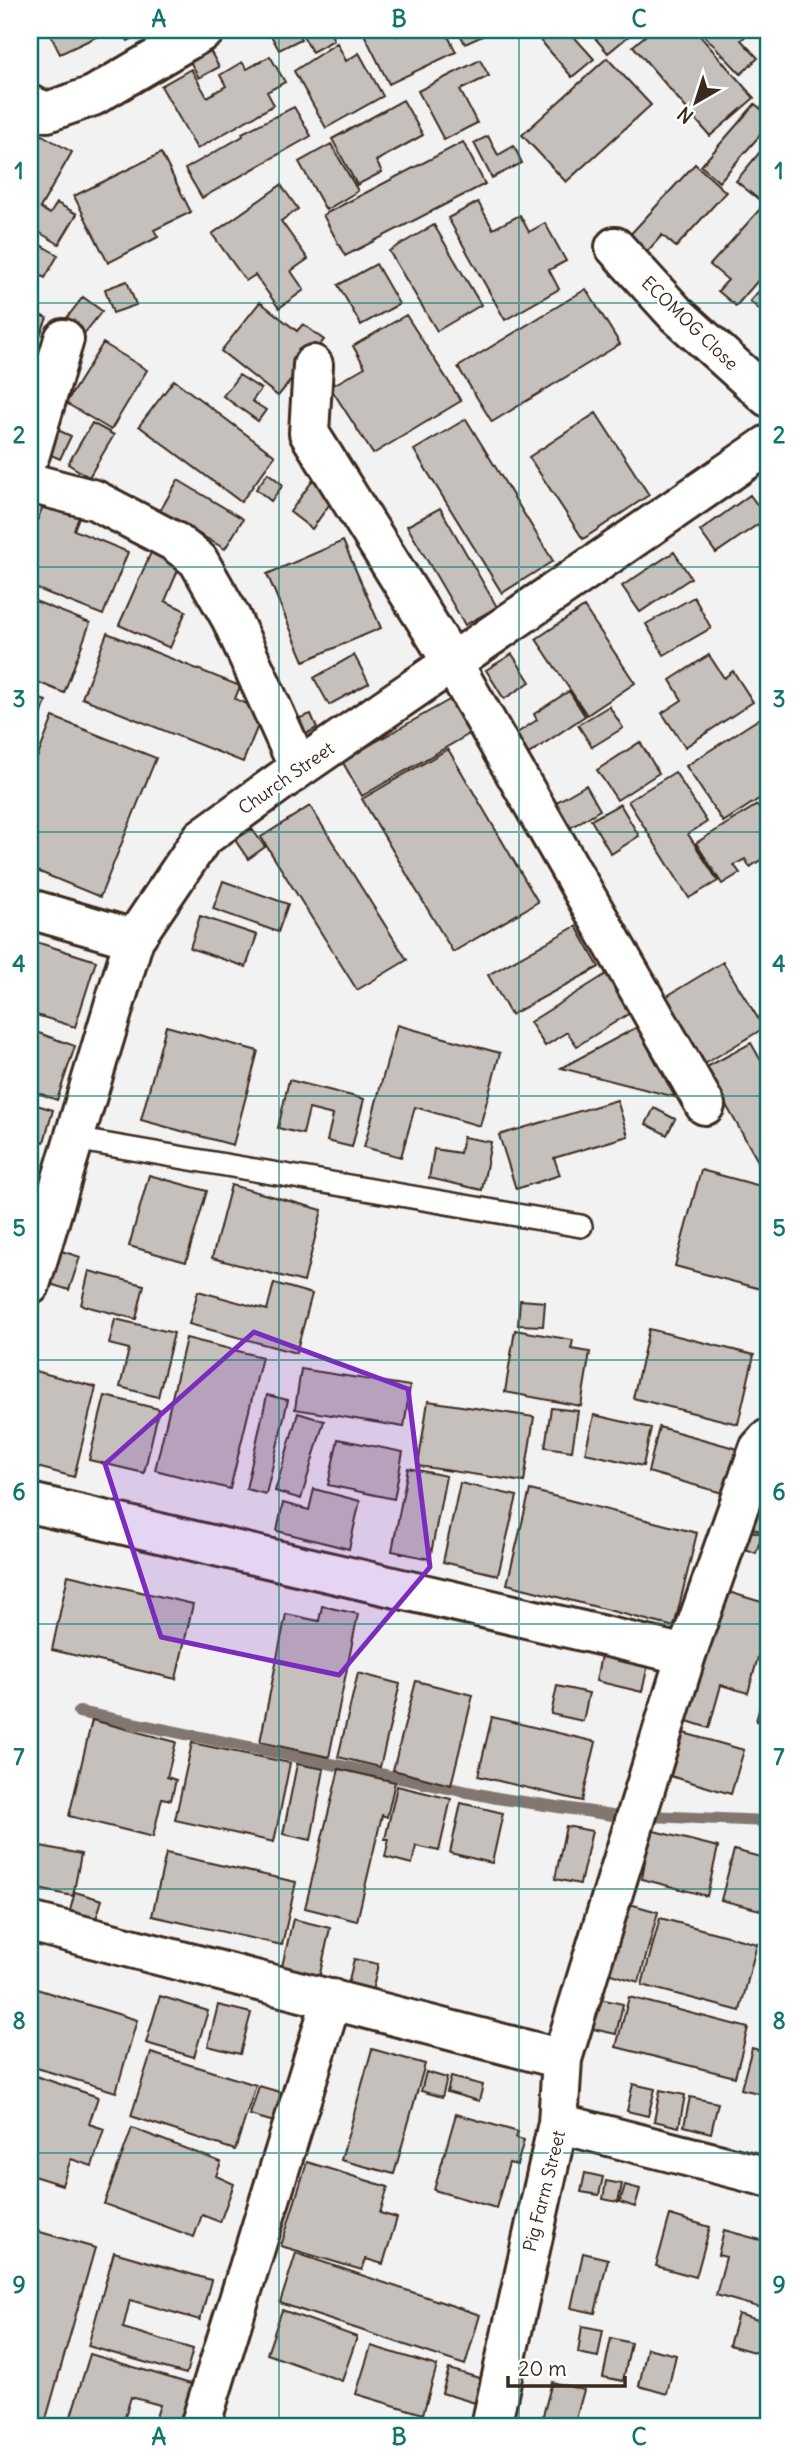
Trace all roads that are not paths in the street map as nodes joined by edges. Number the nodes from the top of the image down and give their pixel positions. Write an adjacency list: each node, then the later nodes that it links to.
1 (205, 30): 2 (street)
2 (30, 106)
3 (615, 247): 6 (street, ECOMOG Close)
4 (64, 339): 8 (street)
5 (313, 365): 10 (street)
6 (768, 397)
7 (768, 445): 10 (street, Church Street)
8 (30, 454)
9 (30, 483): 11 (street)
10 (452, 662): 11 (street, Church Street); 14 (street)
11 (299, 768): 13 (street, Church Street)
12 (30, 909): 13 (street)
13 (134, 939): 15 (street, Church Street)
14 (705, 1105)
15 (74, 1139): 16 (lane); 17 (street, Church Street)
16 (581, 1226)
17 (32, 1272)
18 (768, 1439): 20 (street)
19 (30, 1503): 20 (street)
20 (686, 1655): 23 (street)
21 (30, 1922): 22 (street)
22 (332, 1999): 23 (street); 26 (street)
23 (562, 2059): 24 (street)
24 (558, 2123): 25 (street, Pig Farm Street); 27 (street, Pig Farm Street)
25 (768, 2177)
26 (200, 2426)
27 (491, 2426)

